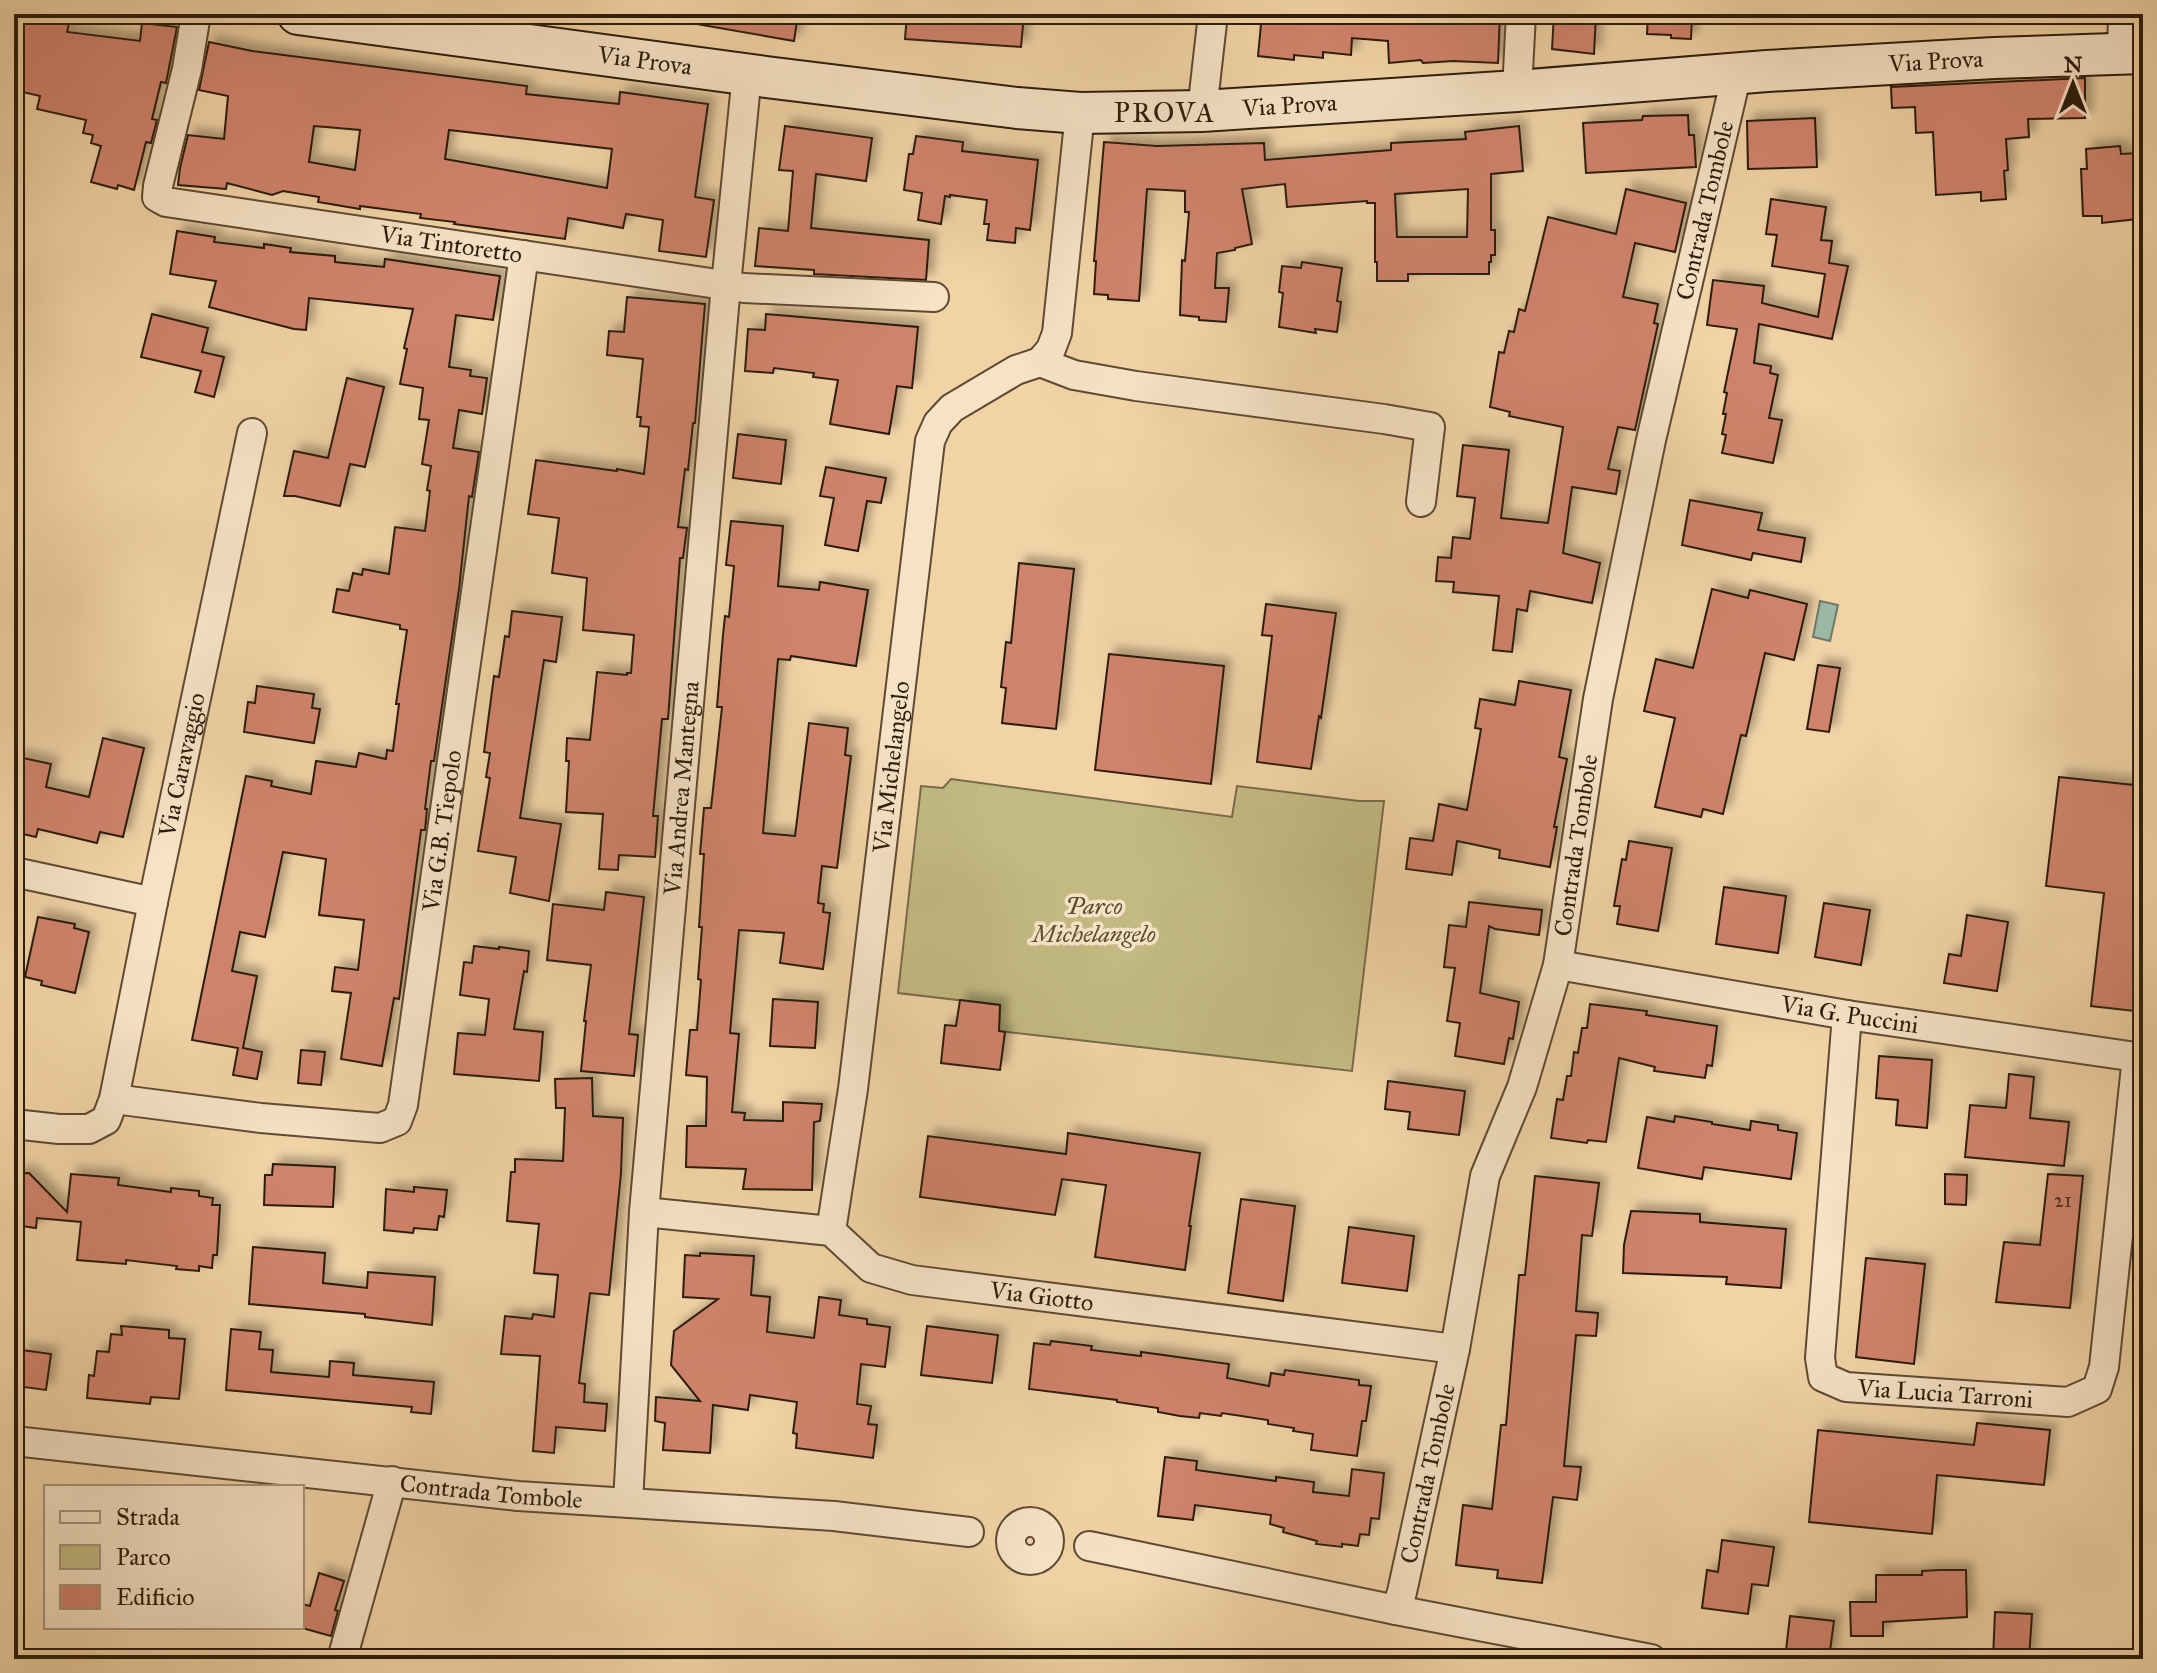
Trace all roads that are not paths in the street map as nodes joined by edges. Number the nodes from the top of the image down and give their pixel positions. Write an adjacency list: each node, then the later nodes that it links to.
1 (196, 14): 12 (street, Via Tintoretto)
2 (298, 14): 8 (main road, Via Prova)
3 (1213, 14): 10 (street)
4 (1521, 14): 9 (street)
5 (2123, 14): 6 (street)
6 (2133, 53): 7 (main road, Via Prova)
7 (1737, 73): 9 (main road, Via Prova); 20 (street, Contrada Tombole)
8 (747, 74): 11 (main road, Via Prova); 13 (street, Via Andrea Mantegna)
9 (1517, 91): 10 (main road, Via Prova)
10 (1202, 111): 11 (main road, Via Prova)
11 (1080, 113): 15 (street)
12 (524, 255): 13 (street, Via Tintoretto); 23 (street, Via G.B. Tiepolo)
13 (726, 285): 14 (street, Via Tintoretto); 25 (street, Via Andrea Mantegna)
14 (934, 297)
15 (1040, 362): 17 (street); 26 (street, Via Michelangelo)
16 (252, 433): 19 (street, Via Caravaggio)
17 (1421, 502)
18 (14, 872): 19 (street)
19 (153, 902): 23 (street, Via Caravaggio)
20 (1558, 965): 21 (street, Via G. Puccini); 27 (street, Contrada Tombole)
21 (1847, 1015): 22 (street, Via G. Puccini); 22 (street, Via Lucia Tarroni)
22 (2140, 1058)
23 (114, 1099): 24 (street)
24 (14, 1124)
25 (644, 1212): 26 (street); 30 (street, Via Andrea Mantegna)
26 (831, 1231): 27 (street, Via Giotto)
27 (1455, 1349): 35 (street, Contrada Tombole)
28 (14, 1441): 29 (street, Contrada Tombole)
29 (392, 1481): 30 (street, Contrada Tombole); 36 (street)
30 (628, 1502): 32 (street, Contrada Tombole)
31 (1030, 1524): 32 (street, Contrada Tombole); 33 (street); 34 (street)
32 (969, 1532): 34 (street, Contrada Tombole)
33 (1089, 1546): 34 (street); 35 (street)
34 (1026, 1556)
35 (1396, 1610): 37 (street)
36 (342, 1659)
37 (1651, 1659)

